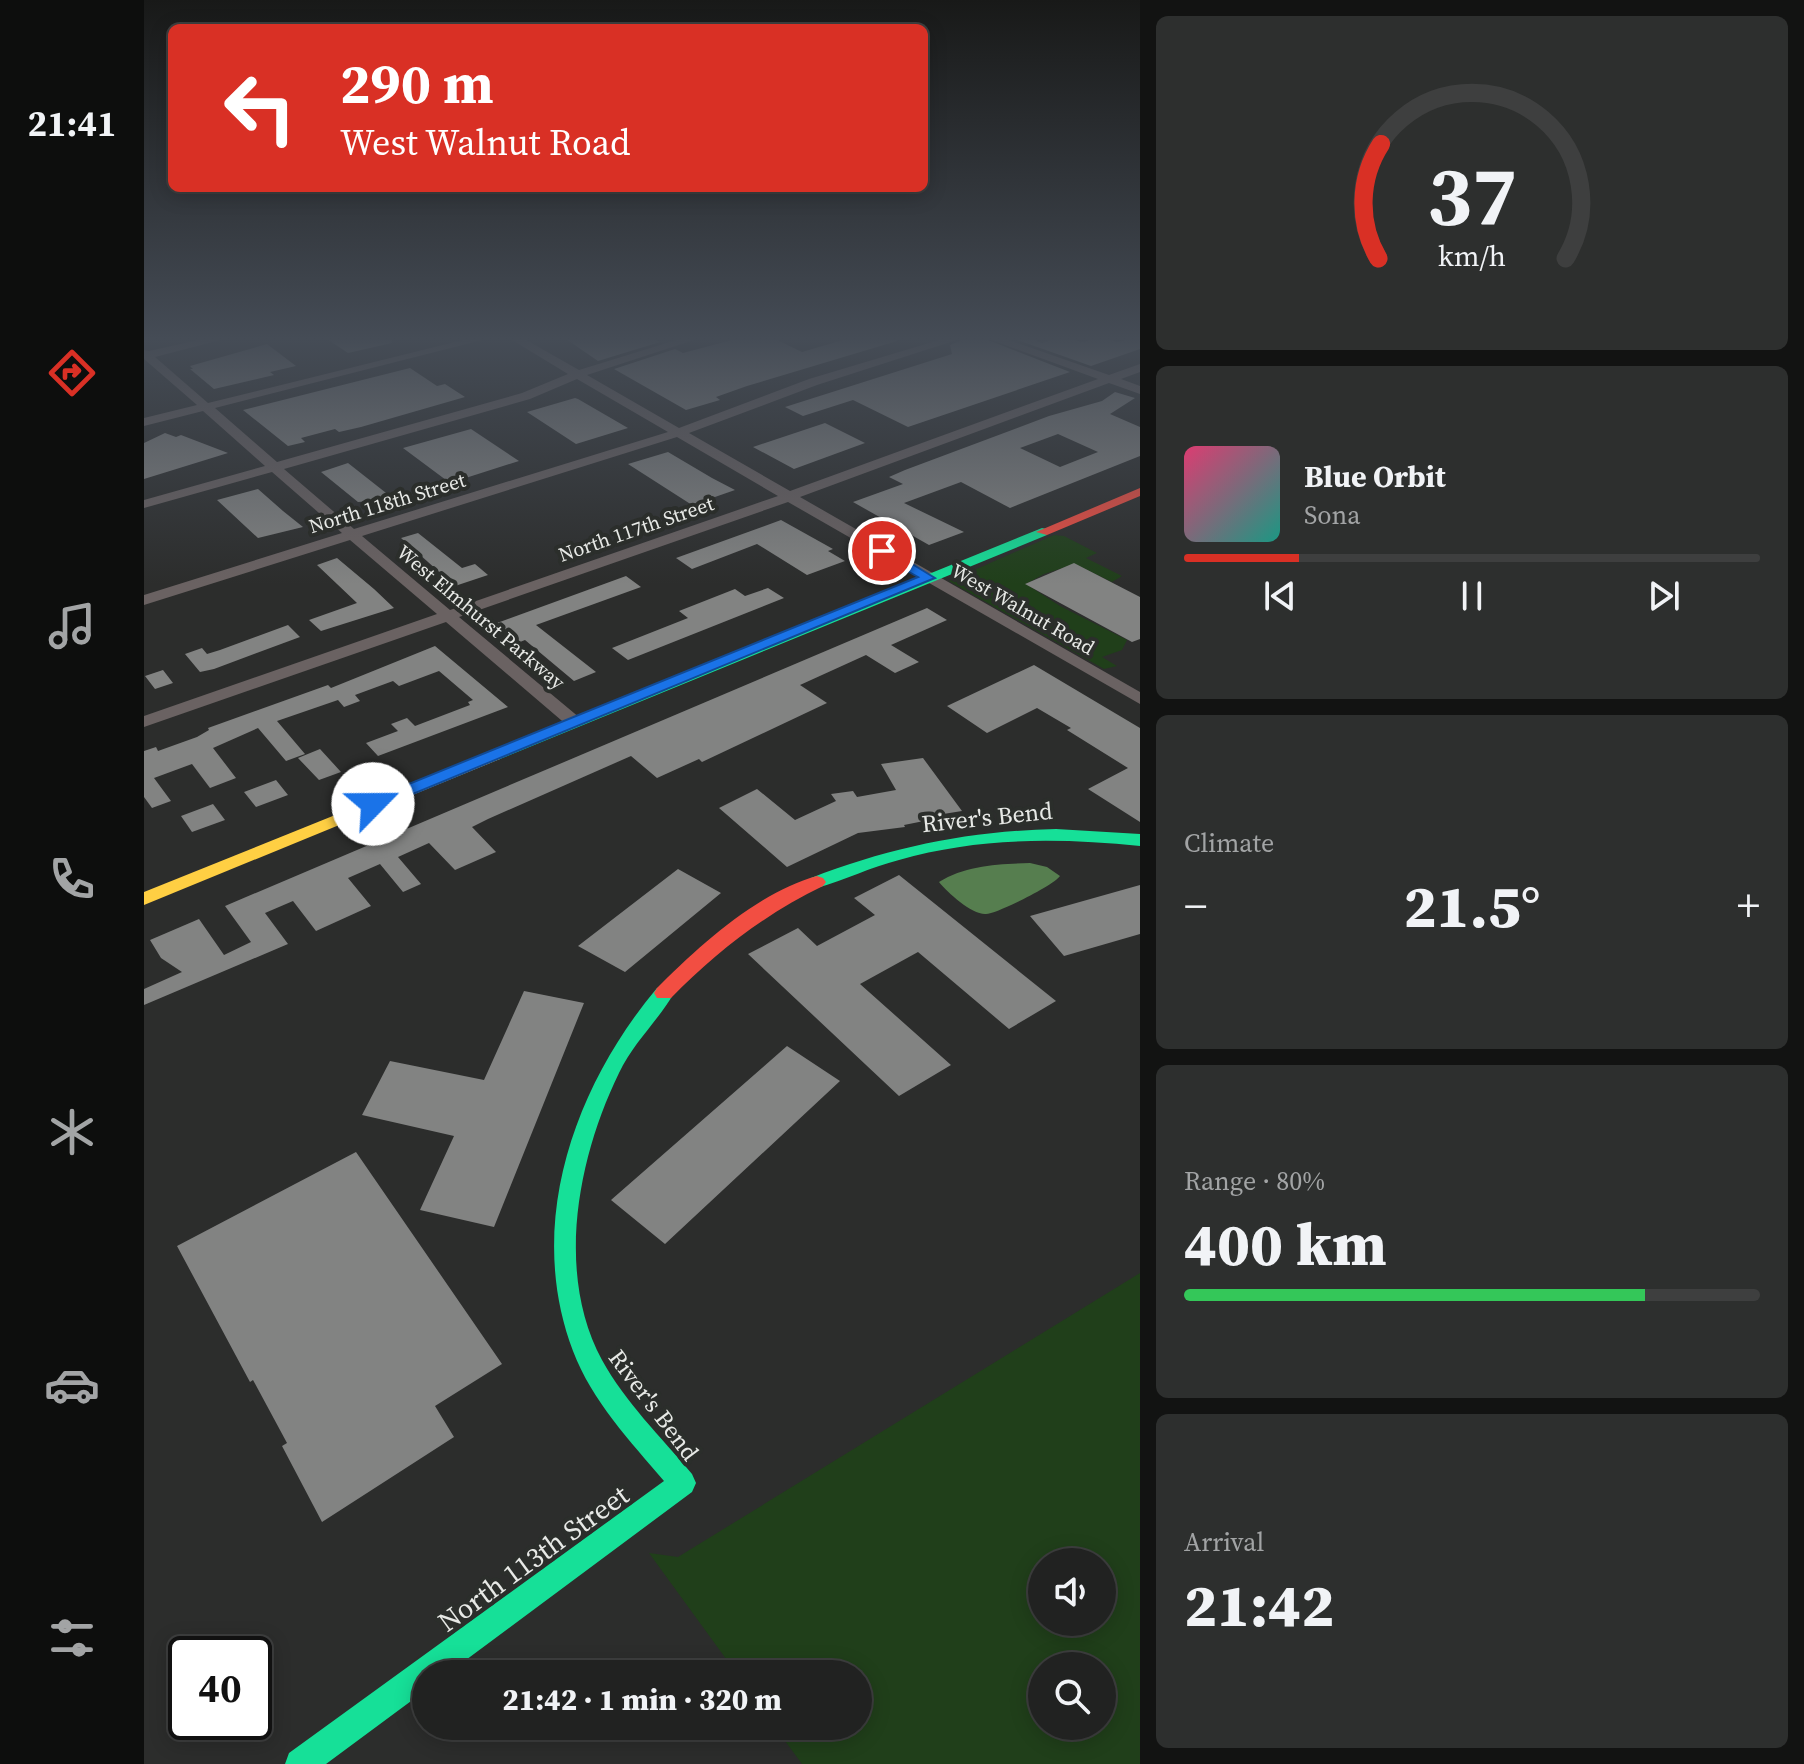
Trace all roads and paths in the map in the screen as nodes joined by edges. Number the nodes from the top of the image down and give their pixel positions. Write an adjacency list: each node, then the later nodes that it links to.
1 (221, 419): 7 (street, West Elmhurst Parkway)
2 (446, 419): 7 (street)
3 (654, 419): 6 (street, West Walnut Road)
4 (713, 419): 6 (street, North 118th Street)
5 (1000, 419): 9 (street, North 117th Street)
6 (677, 433): 9 (street, West Walnut Road); 11 (street, North 118th Street)
7 (277, 469): 10 (street); 11 (street, West Elmhurst Parkway)
8 (1140, 492): 12 (street)
9 (788, 497): 12 (street, West Walnut Road); 14 (street, North 117th Street)
10 (144, 504)
11 (352, 535): 13 (street, North 118th Street); 14 (street, West Elmhurst Parkway)
12 (928, 578): 15 (street, West Walnut Road); 17 (street)
13 (144, 600)
14 (448, 616): 16 (street, North 117th Street); 17 (street, West Elmhurst Parkway)
15 (1140, 699)
16 (144, 722)
17 (574, 722): 19 (street)
18 (1140, 840): 20 (street, River's Bend)
19 (144, 899)
20 (683, 1483): 21 (street, North 113th Street)
21 (300, 1764)

